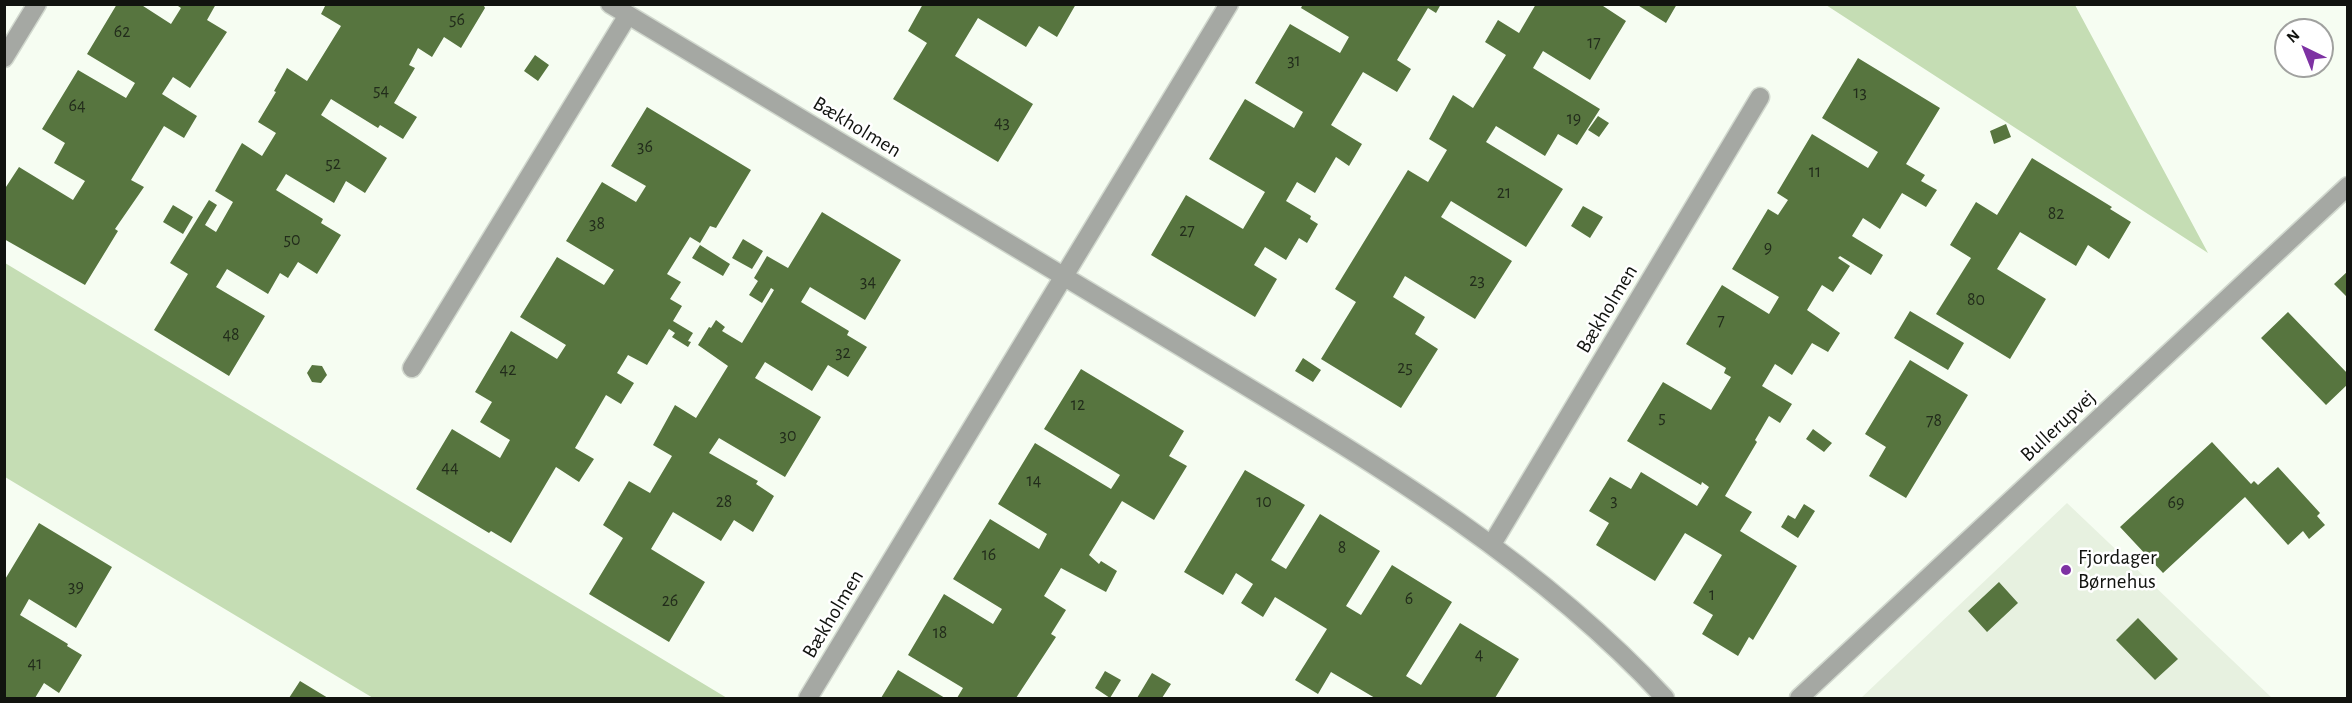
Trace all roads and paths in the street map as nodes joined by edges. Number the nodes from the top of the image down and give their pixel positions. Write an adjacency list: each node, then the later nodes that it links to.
1 (37, 4): 5 (street)
2 (610, 4): 4 (street, Bækholmen)
3 (1229, 4): 8 (street, Bækholmen)
4 (628, 15): 8 (street, Bækholmen); 9 (street)
5 (4, 58)
6 (1760, 97): 10 (street, Bækholmen)
7 (2348, 186): 13 (street, Bullerupvej)
8 (1064, 276): 10 (street, Bækholmen); 11 (street, Bækholmen)
9 (412, 368)
10 (1492, 544): 12 (street, Bækholmen)
11 (808, 699)
12 (1665, 699)
13 (1799, 699)

